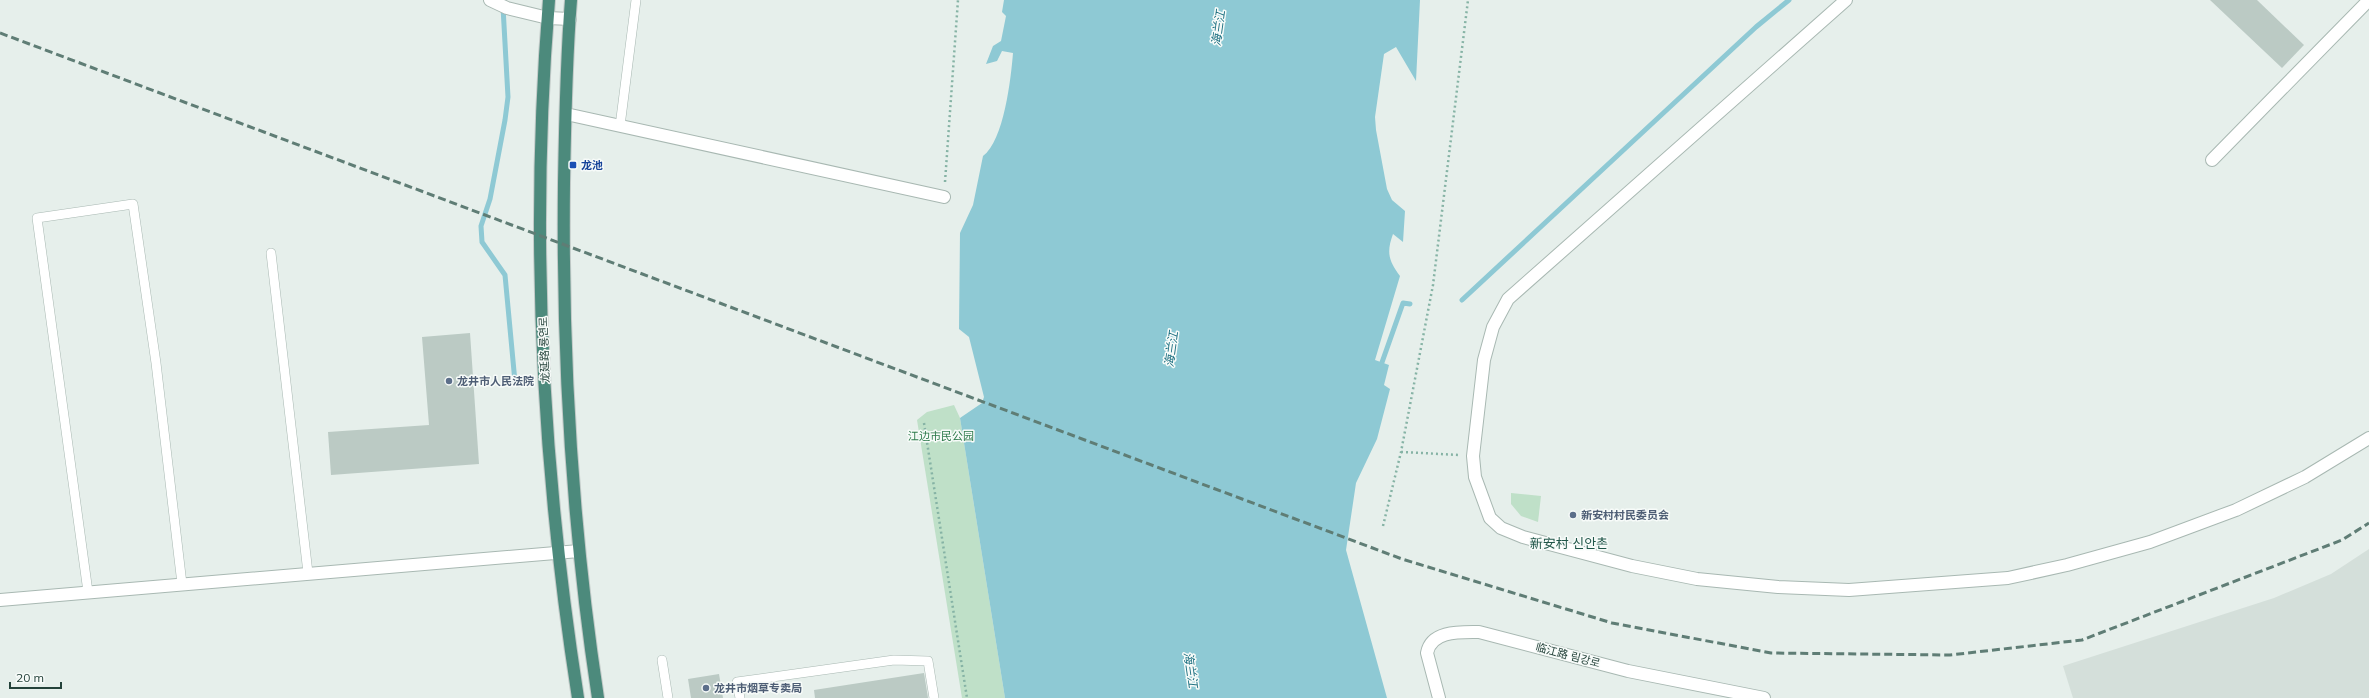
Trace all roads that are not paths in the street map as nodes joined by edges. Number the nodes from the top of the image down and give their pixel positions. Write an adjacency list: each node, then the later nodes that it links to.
1 (549, 0): 7 (highway, 龙延路 룡연로)
2 (571, 0): 8 (highway, 龙延路 룡연로)
3 (636, 0): 10 (lane)
4 (1846, 0): 14 (street)
5 (2369, 0): 11 (street)
6 (493, 1): 7 (street)
7 (548, 18): 8 (street); 16 (highway, 龙延路 룡연로)
8 (570, 19): 9 (highway, 龙延路 룡연로)
9 (566, 114): 10 (street); 15 (highway, 龙延路 룡연로)
10 (620, 126): 12 (street)
11 (2212, 160)
12 (944, 197)
13 (271, 253): 17 (lane)
14 (2369, 438)
15 (579, 551): 16 (street); 23 (highway, 龙延路 룡연로)
16 (558, 552): 17 (street); 22 (highway, 龙延路 룡연로)
17 (308, 574): 18 (street)
18 (182, 584): 19 (street); 19 (lane)
19 (88, 592): 20 (street)
20 (0, 600)
21 (662, 660): 24 (lane)
22 (578, 698)
23 (598, 698)
24 (668, 698)
25 (740, 698): 26 (lane)
26 (934, 698)
27 (1439, 698): 28 (street, 临江路 림강로)
28 (1764, 698)

